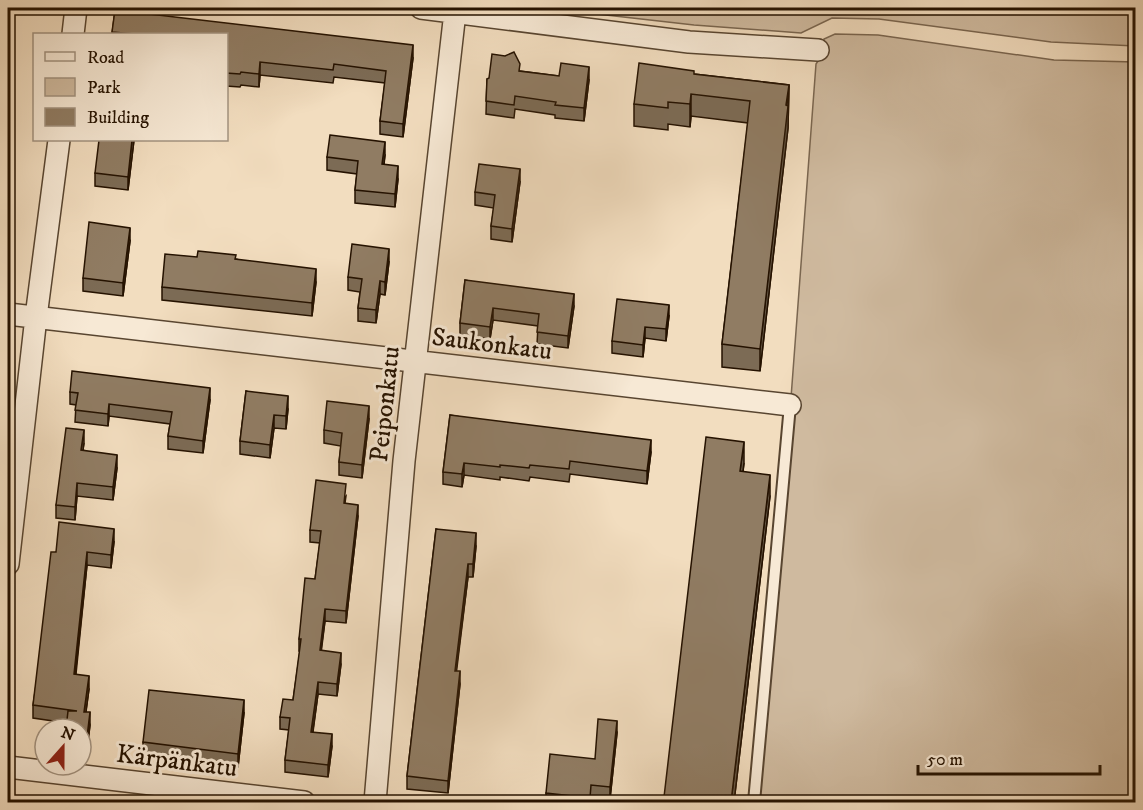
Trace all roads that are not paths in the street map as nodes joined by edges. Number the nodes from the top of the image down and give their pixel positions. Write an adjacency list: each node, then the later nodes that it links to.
1 (76, 8): 4 (street)
2 (422, 8): 3 (street)
3 (455, 12): 5 (street); 9 (street, Peiponkatu)
4 (73, 33)
5 (818, 50)
6 (59, 141): 8 (street)
7 (8, 314): 8 (street, Saukonkatu)
8 (36, 317): 9 (street, Saukonkatu); 11 (street)
9 (416, 361): 10 (street, Saukonkatu); 14 (street, Peiponkatu)
10 (790, 405): 15 (lane)
11 (8, 564)
12 (8, 767): 13 (street, Kärpänkatu)
13 (304, 802)
14 (375, 802)
15 (754, 802)

